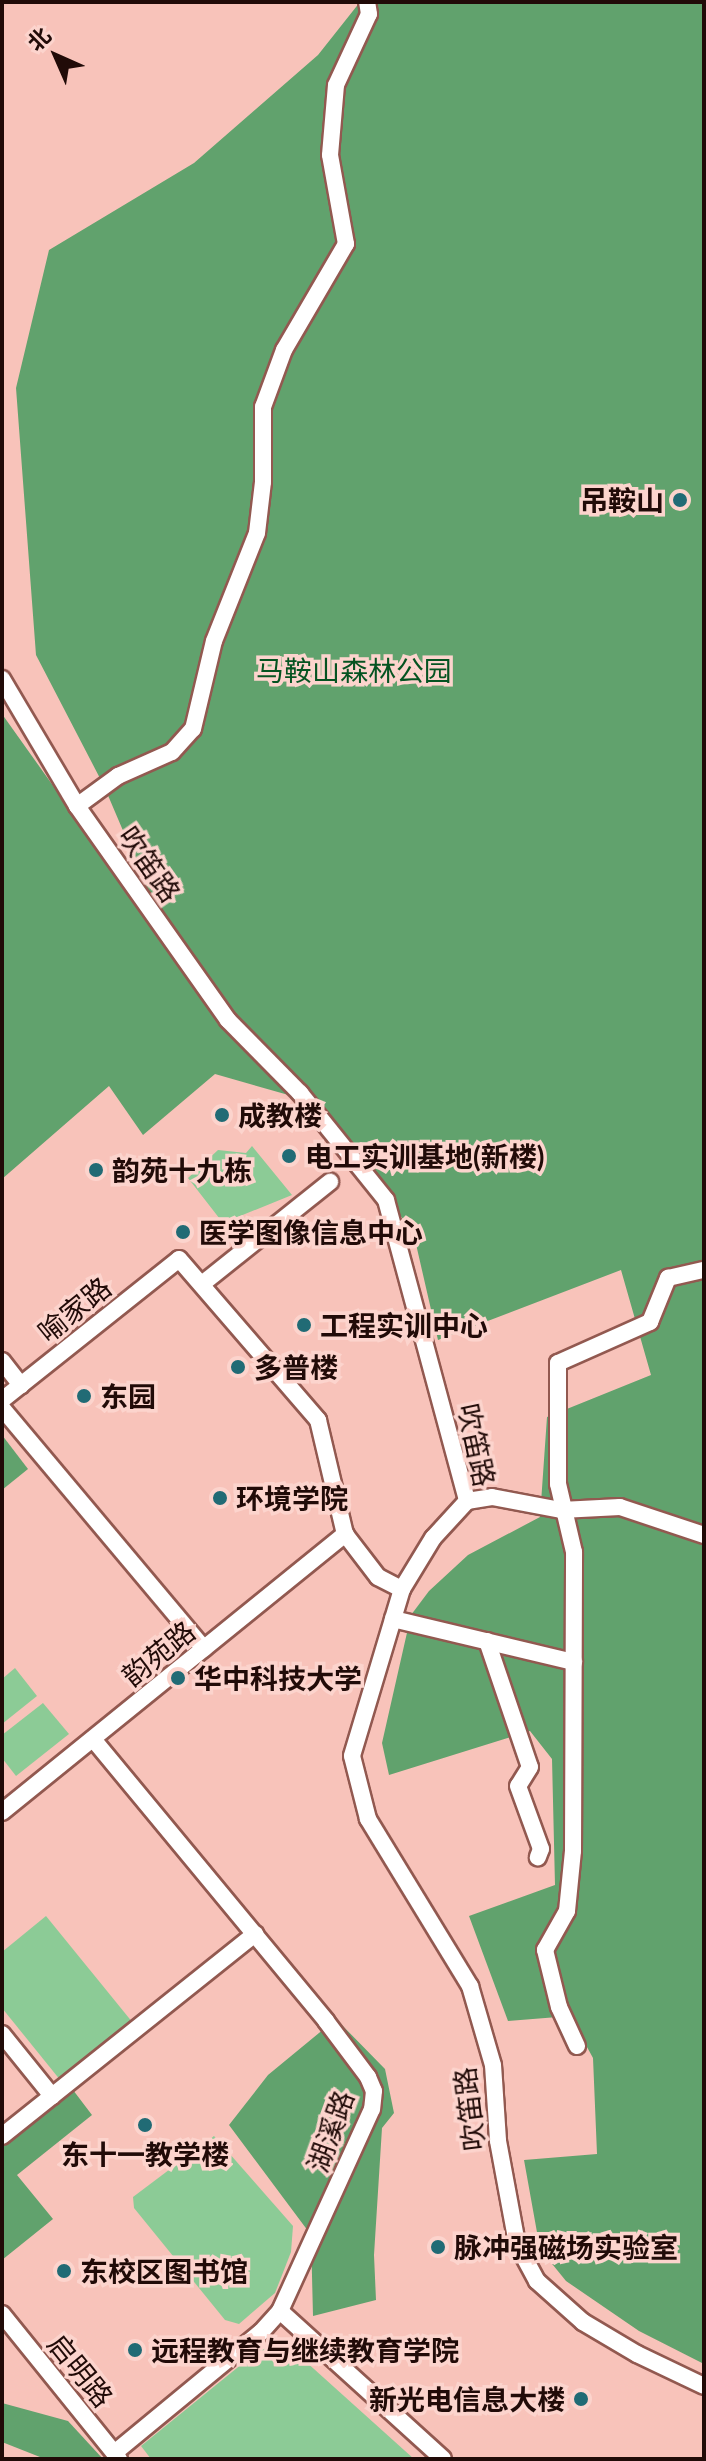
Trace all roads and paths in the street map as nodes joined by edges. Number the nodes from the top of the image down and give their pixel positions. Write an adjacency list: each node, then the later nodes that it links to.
1 (367, 2): 3 (street)
2 (2, 679): 3 (street, 吹笛路)
3 (77, 806): 11 (street, 吹笛路)
4 (330, 1182): 6 (street)
5 (704, 1270): 12 (street)
6 (202, 1284): 8 (street, 喻家路); 13 (street)
7 (2, 1361): 8 (street)
8 (21, 1385): 9 (street, 喻家路)
9 (2, 1400)
10 (2, 1408): 18 (street)
11 (467, 1501): 12 (street); 15 (street, 吹笛路)
12 (561, 1510): 14 (street); 19 (street)
13 (345, 1534): 15 (street); 18 (street, 韵苑路)
14 (704, 1535)
15 (402, 1589): 16 (street, 吹笛路)
16 (393, 1619): 17 (street); 30 (street, 吹笛路)
17 (487, 1641): 19 (street); 22 (street)
18 (204, 1649): 20 (street, 韵苑路)
19 (574, 1662): 25 (street)
20 (93, 1739): 21 (street, 韵苑路); 23 (street, 湖溪路)
21 (2, 1812)
22 (538, 1857)
23 (255, 1934): 26 (street); 28 (street, 湖溪路)
24 (2, 2034): 26 (street)
25 (577, 2046)
26 (52, 2096): 27 (street)
27 (2, 2136)
28 (280, 2311): 31 (street); 32 (street)
29 (2, 2314): 31 (street, 启明路)
30 (704, 2386)
31 (116, 2456)
32 (443, 2459)

